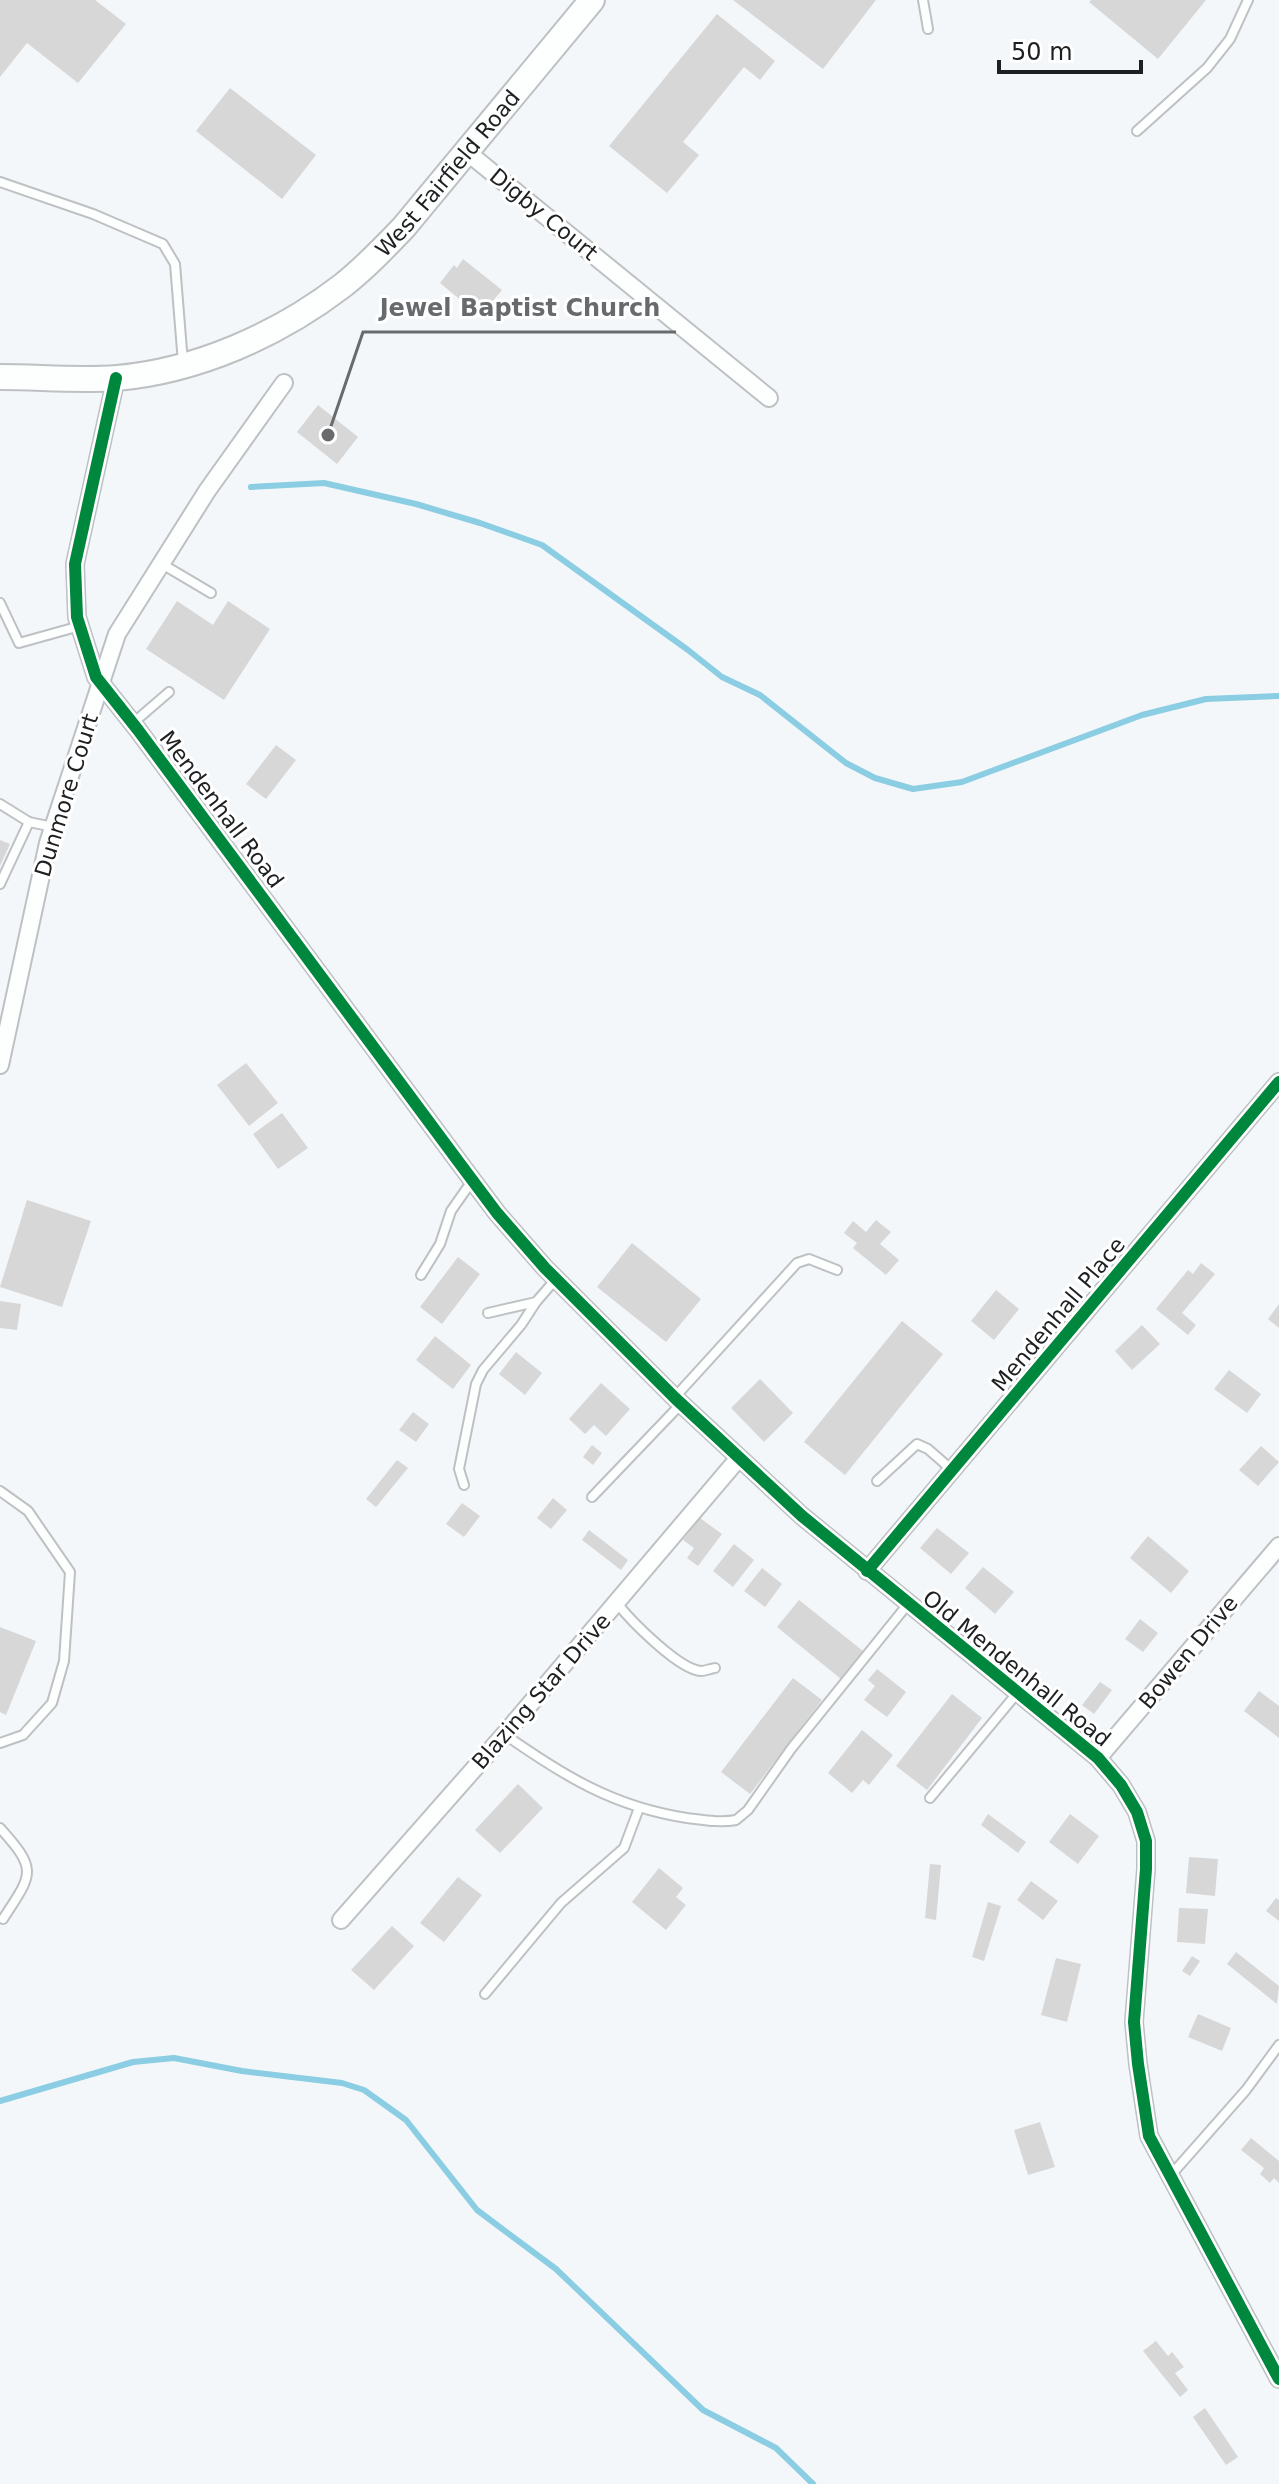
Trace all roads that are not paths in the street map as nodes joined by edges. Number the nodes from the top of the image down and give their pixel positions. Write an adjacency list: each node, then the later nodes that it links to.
1 (592, 0): 6 (main road, West Fairfield Road)
2 (923, 0): 4 (lane)
3 (1248, 0): 5 (lane)
4 (928, 29)
5 (1137, 131)
6 (467, 152): 8 (main road, West Fairfield Road); 12 (street, Digby Court)
7 (0, 182): 8 (lane)
8 (183, 364): 10 (main road, West Fairfield Road)
9 (0, 377): 10 (main road, West Fairfield Road)
10 (116, 378): 16 (street, Mendenhall Road)
11 (284, 383): 13 (street, Dunmore Court)
12 (769, 398)
13 (161, 563): 14 (lane); 17 (street, Dunmore Court)
14 (211, 593)
15 (0, 603): 16 (lane)
16 (80, 626): 17 (street, Mendenhall Road)
17 (101, 682): 19 (street, Mendenhall Road); 22 (street, Dunmore Court)
18 (169, 692): 19 (lane)
19 (133, 723): 27 (street, Mendenhall Road)
20 (0, 804): 21 (lane)
21 (29, 822): 22 (lane); 23 (lane)
22 (53, 827): 24 (street, Dunmore Court)
23 (0, 884)
24 (5, 1014): 25 (street, Dunmore Court)
25 (0, 1065)
26 (1279, 1082): 36 (street, Mendenhall Place)
27 (473, 1181): 28 (street, Mendenhall Road); 30 (lane)
28 (497, 1213): 31 (street, Old Mendenhall Road)
29 (837, 1270): 34 (lane)
30 (421, 1275)
31 (556, 1279): 32 (lane); 34 (street, Old Mendenhall Road)
32 (536, 1302): 33 (lane); 38 (lane)
33 (488, 1313)
34 (678, 1401): 35 (street, Old Mendenhall Road); 40 (lane)
35 (738, 1459): 42 (street, Old Mendenhall Road); 43 (street, Blazing Star Drive)
36 (952, 1470): 37 (lane); 42 (street, Mendenhall Place)
37 (877, 1481)
38 (464, 1485)
39 (0, 1491): 48 (lane)
40 (592, 1497)
41 (1279, 1546): 49 (street, Bowen Drive)
42 (867, 1571): 44 (street, Old Mendenhall Road)
43 (617, 1603): 45 (lane); 47 (street, Blazing Star Drive)
44 (908, 1604): 46 (street, Old Mendenhall Road); 51 (lane)
45 (715, 1668)
46 (1018, 1692): 49 (street, Old Mendenhall Road); 50 (lane)
47 (504, 1734): 51 (lane); 54 (street, Blazing Star Drive)
48 (0, 1743)
49 (1098, 1758): 57 (street, Old Mendenhall Road)
50 (930, 1798)
51 (639, 1808): 55 (lane)
52 (0, 1828): 53 (lane)
53 (3, 1919)
54 (341, 1920)
55 (485, 1994)
56 (1279, 2045): 57 (lane)
57 (1170, 2175): 58 (street, Old Mendenhall Road)
58 (1274, 2358): 59 (street, Old Mendenhall Road)
59 (1279, 2379)

